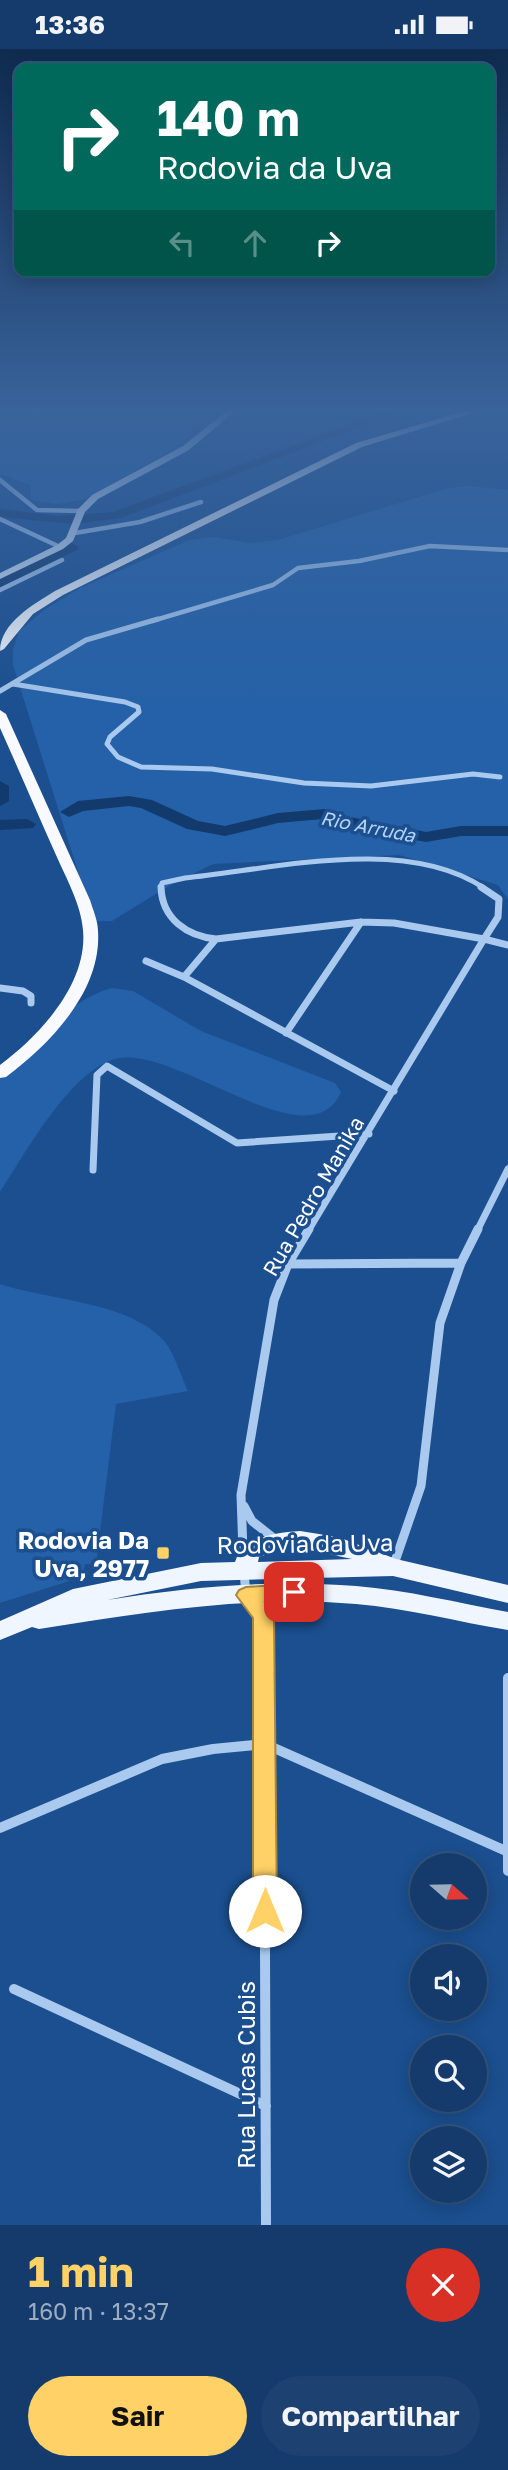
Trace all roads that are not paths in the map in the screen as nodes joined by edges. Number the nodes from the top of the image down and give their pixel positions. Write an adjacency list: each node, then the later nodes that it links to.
1 (59, 512): 4 (street)
2 (172, 512): 7 (street)
3 (224, 512): 14 (highway)
4 (80, 513): 7 (main road)
5 (0, 519): 6 (street)
6 (11, 524): 8 (street); 9 (street)
7 (76, 528): 9 (main road)
8 (0, 529)
9 (60, 547): 12 (main road)
10 (508, 550): 17 (street)
11 (62, 560): 13 (street)
12 (0, 576)
13 (0, 590)
14 (29, 612): 15 (highway); 16 (highway)
15 (0, 632)
16 (0, 647)
17 (13, 684): 18 (street); 20 (street)
18 (0, 691)
19 (0, 714): 30 (highway)
20 (500, 777)
21 (361, 922): 22 (street); 23 (street); 29 (street)
22 (216, 939): 23 (street, Rua Pedro Manika); 26 (street)
23 (484, 939): 24 (street); 31 (street, Rua Pedro Manika)
24 (508, 945)
25 (146, 961): 26 (street)
26 (184, 977): 29 (street)
27 (0, 988): 28 (street)
28 (30, 1003)
29 (286, 1033): 31 (street)
30 (0, 1073)
31 (394, 1091): 32 (street, Rua Pedro Manika)
32 (369, 1134): 34 (street); 36 (street, Rua Pedro Manika)
33 (508, 1168): 35 (street)
34 (93, 1170)
35 (461, 1263): 36 (street); 39 (street)
36 (288, 1264): 37 (street, Rua Pedro Manika)
37 (241, 1495): 38 (street); 40 (street, Rua Pedro Manika)
38 (277, 1541): 39 (main road); 40 (main road)
39 (393, 1567): 40 (main road, Rodovia da Uva); 41 (main road, Rodovia da Uva)
40 (244, 1570): 42 (street, Rua Pedro Manika); 44 (main road, Rodovia da Uva)
41 (508, 1594)
42 (246, 1595): 43 (main road, Rodovia da Uva); 44 (main road, Rodovia da Uva); 47 (street, Rua Lucas Cubis)
43 (508, 1621)
44 (25, 1622): 45 (main road, Rodovia da Uva)
45 (0, 1631)
46 (508, 1678): 49 (street)
47 (265, 1744): 48 (street); 49 (street); 52 (street, Rua Lucas Cubis)
48 (0, 1828)
49 (506, 1851): 50 (street)
50 (508, 1871)
51 (14, 1989): 52 (street)
52 (266, 2106): 53 (street, Rua Lucas Cubis)
53 (266, 2225)

